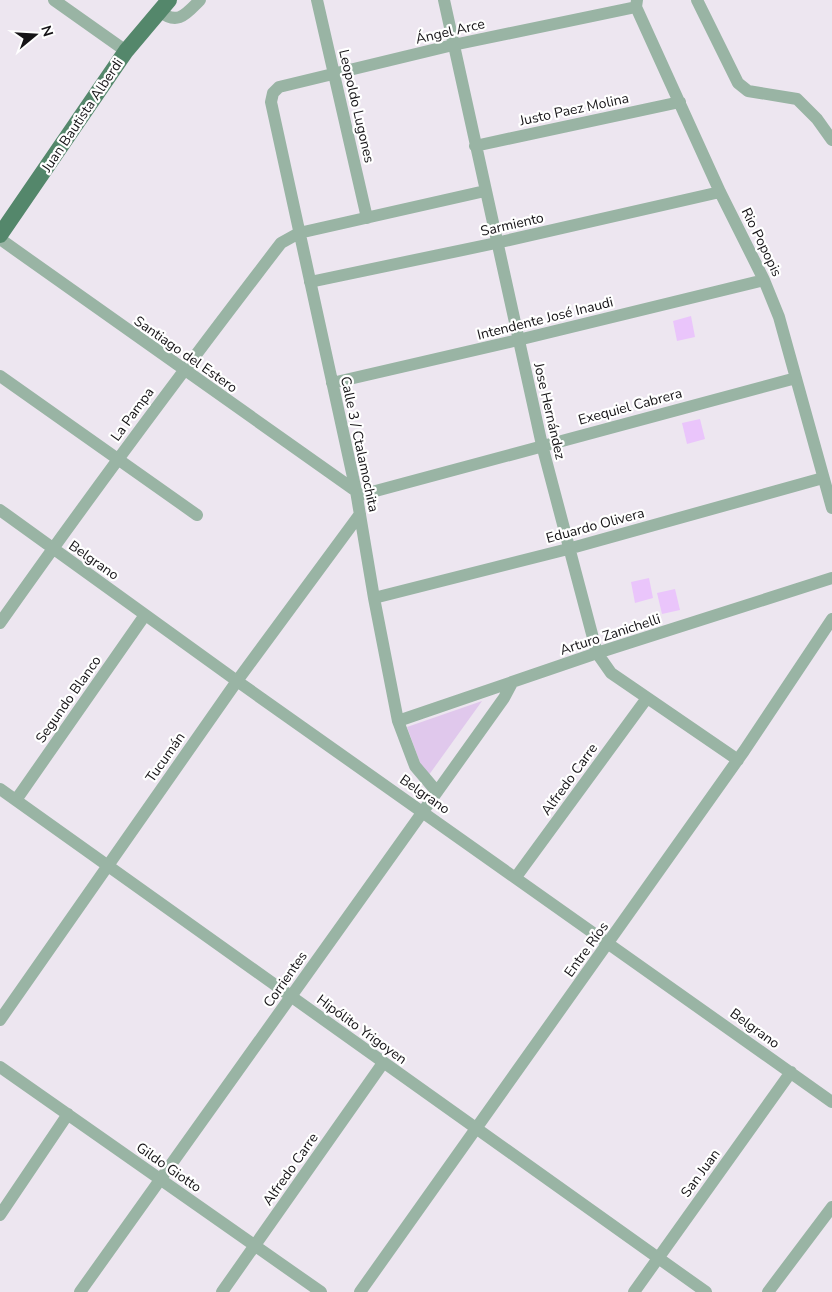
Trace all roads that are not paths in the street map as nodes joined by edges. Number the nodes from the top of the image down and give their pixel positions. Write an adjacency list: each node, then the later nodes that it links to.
1 (54, 0): 9 (street)
2 (200, 0): 7 (street)
3 (317, 0): 10 (street, Leopoldo Lugones)
4 (444, 0): 8 (street, Jose Hernández)
5 (697, 0): 13 (street)
6 (637, 3): 8 (street, Ángel Arce); 12 (street, Rio Popopis)
7 (164, 5): 9 (main road, Juan Bautista Alberdi)
8 (453, 45): 10 (street, Ángel Arce); 14 (street, Jose Hernández)
9 (126, 51): 19 (main road, Juan Bautista Alberdi)
10 (334, 74): 11 (street, Ángel Arce); 17 (street, Leopoldo Lugones)
11 (273, 93): 18 (street, Calle 3 / Ctalamochita)
12 (680, 102): 14 (street, Justo Paez Molina); 16 (street, Rio Popopis)
13 (832, 140)
14 (475, 146): 15 (street, Jose Hernández)
15 (485, 191): 17 (street); 21 (street, Jose Hernández)
16 (720, 192): 21 (street, Sarmiento); 22 (street, Rio Popopis)
17 (367, 218): 18 (street)
18 (299, 233): 23 (street, Calle 3 / Ctalamochita); 25 (street, La Pampa)
19 (0, 235)
20 (0, 239): 25 (street, Santiago del Estero)
21 (496, 243): 23 (street, Sarmiento); 24 (street, Jose Hernández)
22 (764, 280): 24 (street, Intendente José Inaudi); 27 (street, Rio Popopis)
23 (310, 282): 28 (street, Calle 3 / Ctalamochita)
24 (518, 340): 28 (street, Intendente José Inaudi); 29 (street, Jose Hernández)
25 (183, 370): 30 (street, La Pampa); 32 (street, Santiago del Estero)
26 (0, 376): 30 (street)
27 (796, 378): 29 (street, Exequiel Cabrera); 31 (street, Rio Popopis)
28 (332, 383): 32 (street, Calle 3 / Ctalamochita)
29 (542, 445): 32 (street, Exequiel Cabrera); 38 (street, Jose Hernández)
30 (118, 460): 36 (street); 37 (street, La Pampa)
31 (823, 478): 33 (street, Rio Popopis); 38 (street, Eduardo Olivera)
32 (356, 493): 35 (street, Calle 3 / Ctalamochita)
33 (832, 508)
34 (0, 510): 37 (street, Belgrano)
35 (360, 514): 40 (street, Calle 3 / Ctalamochita); 45 (street, Tucumán)
36 (198, 515)
37 (52, 549): 41 (street, Belgrano); 43 (street, La Pampa)
38 (568, 549): 40 (street, Eduardo Olivera); 44 (street, Jose Hernández)
39 (832, 578): 44 (street, Arturo Zanichelli)
40 (374, 598): 48 (street, Calle 3 / Ctalamochita)
41 (145, 615): 45 (street, Belgrano); 52 (street, Segundo Blanco)
42 (832, 619): 49 (street, Entre Ríos)
43 (0, 623)
44 (597, 653): 46 (street, Arturo Zanichelli); 47 (street, Jose Hernández)
45 (237, 680): 53 (street, Belgrano); 54 (street, Tucumán)
46 (512, 683): 48 (street, Arturo Zanichelli); 51 (street, Corrientes)
47 (646, 698): 49 (street, Jose Hernández); 55 (street, Alfredo Carre)
48 (398, 721): 51 (street, Calle 3 / Ctalamochita)
49 (738, 760): 56 (street, Entre Ríos)
50 (0, 789): 52 (street, Hipólito Yrigoyen)
51 (437, 792): 53 (street, Corrientes)
52 (16, 800): 54 (street, Hipólito Yrigoyen)
53 (423, 811): 55 (street, Belgrano); 57 (street, Corrientes)
54 (108, 865): 57 (street, Hipólito Yrigoyen); 58 (street, Tucumán)
55 (516, 877): 56 (street, Belgrano)
56 (609, 942): 61 (street, Belgrano); 64 (street, Entre Ríos)
57 (291, 997): 59 (street, Hipólito Yrigoyen); 65 (street, Corrientes)
58 (0, 1020)
59 (383, 1063): 64 (street, Hipólito Yrigoyen); 68 (street, Alfredo Carre)
60 (0, 1067): 63 (street, Gildo Giotto)
61 (791, 1072): 62 (street, Belgrano); 69 (street, San Juan)
62 (832, 1102)
63 (68, 1114): 65 (street, Gildo Giotto); 67 (street)
64 (475, 1129): 69 (street, Hipólito Yrigoyen); 73 (street, Entre Ríos)
65 (160, 1179): 68 (street, Gildo Giotto); 70 (street, Corrientes)
66 (832, 1207): 76 (street)
67 (0, 1215)
68 (254, 1245): 71 (street, Alfredo Carre); 72 (street, Gildo Giotto)
69 (658, 1258): 74 (street, San Juan); 75 (street, Hipólito Yrigoyen)
70 (80, 1292)
71 (222, 1292)
72 (321, 1292)
73 (360, 1292)
74 (634, 1292)
75 (706, 1292)
76 (768, 1292)

